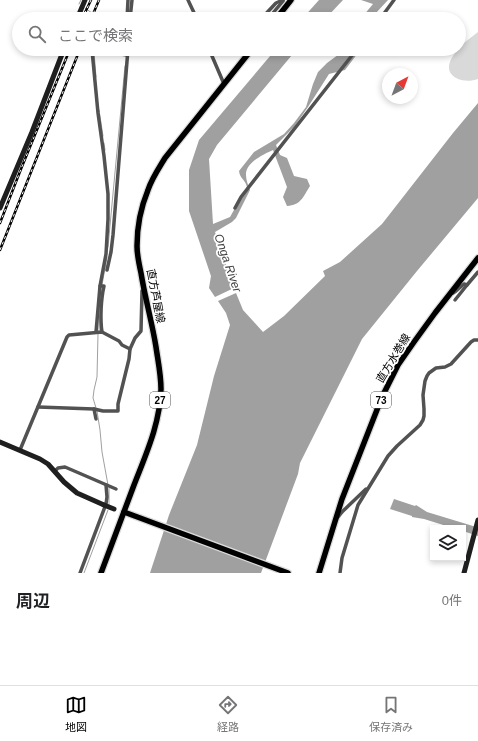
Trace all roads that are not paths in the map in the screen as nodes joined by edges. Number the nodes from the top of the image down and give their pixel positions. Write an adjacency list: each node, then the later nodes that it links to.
1 (85, 0): 8 (street)
2 (128, 0): 9 (street)
3 (132, 0): 10 (street)
4 (188, 0): 11 (street)
5 (283, 0): 12 (street); 13 (street)
6 (291, 0): 14 (main road)
7 (394, 0): 15 (street)
8 (80, 12)
9 (127, 12)
10 (131, 12)
11 (194, 12)
12 (268, 12)
13 (274, 12)
14 (282, 12)
15 (385, 12)
16 (61, 56): 23 (street)
17 (93, 56): 32 (street)
18 (127, 56): 26 (street)
19 (212, 56): 22 (street)
20 (245, 56): 22 (main road, 直方芦屋線 / 27)
21 (351, 56): 24 (street)
22 (224, 84): 28 (main road, 直方芦屋線 / 27)
23 (0, 208)
24 (235, 208)
25 (478, 258): 30 (main road, 直方水巻線 / 73)
26 (107, 270)
27 (478, 272): 29 (street)
28 (142, 284): 34 (street); 44 (main road, 直方芦屋線 / 27)
29 (467, 285): 30 (street); 31 (street)
30 (450, 294): 45 (main road, 直方水巻線 / 73)
31 (455, 300)
32 (99, 332): 34 (street); 35 (street)
33 (478, 340): 42 (street)
34 (130, 349): 36 (street)
35 (38, 407): 36 (street); 39 (street)
36 (95, 409): 37 (street)
37 (96, 418)
38 (0, 442): 39 (street)
39 (20, 450): 40 (street)
40 (55, 471): 41 (street); 44 (street, bridge)
41 (106, 485): 43 (street); 47 (street)
42 (368, 487): 45 (street); 51 (street)
43 (116, 489)
44 (125, 513): 48 (main road, 直方芦屋線 / 27); 49 (main road)
45 (336, 519): 50 (main road, 直方水巻線 / 73)
46 (478, 521): 52 (street)
47 (80, 573)
48 (101, 573)
49 (288, 573)
50 (319, 573)
51 (340, 573)
52 (464, 573)

